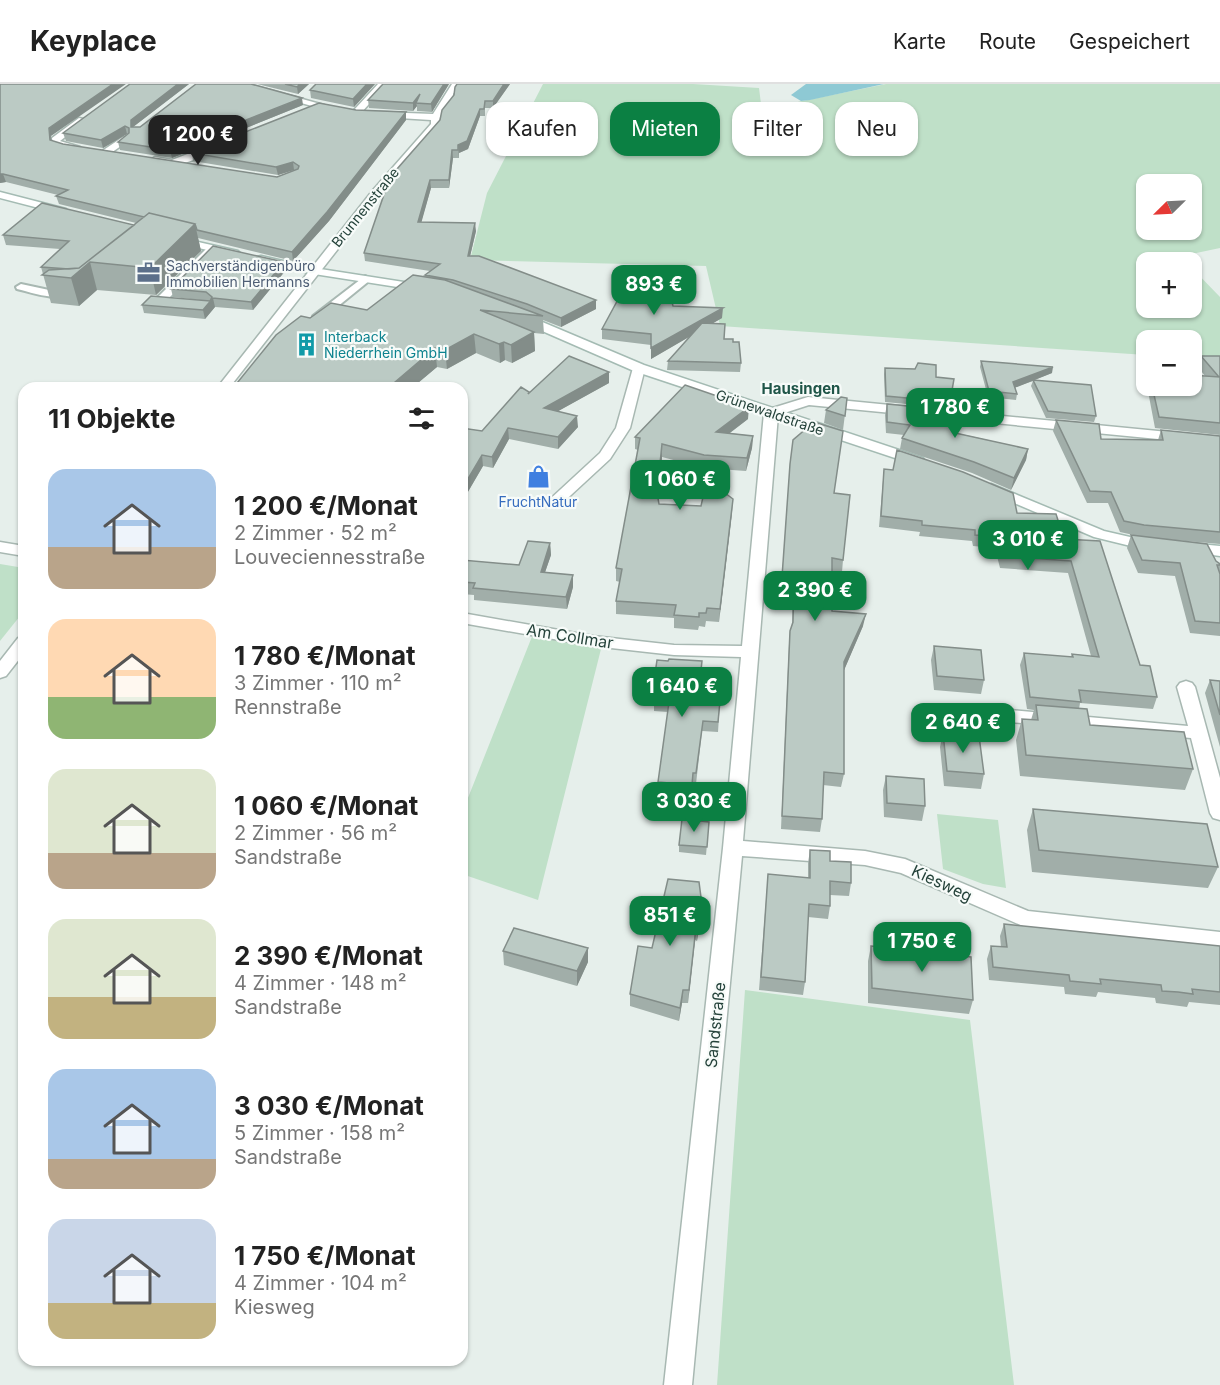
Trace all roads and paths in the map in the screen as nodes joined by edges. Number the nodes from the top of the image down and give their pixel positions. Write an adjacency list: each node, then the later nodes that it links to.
1 (240, 84): 5 (street)
2 (383, 84): 8 (street)
3 (458, 84): 8 (street, Brunnenstraße)
4 (309, 92): 5 (street)
5 (302, 99): 6 (street)
6 (299, 113)
7 (87, 116): 11 (street)
8 (435, 117): 20 (street, Brunnenstraße)
9 (126, 139): 11 (street)
10 (229, 141): 14 (street)
11 (95, 152): 12 (street)
12 (117, 155)
13 (139, 158): 14 (street)
14 (173, 163): 15 (street)
15 (197, 167)
16 (0, 195): 17 (street)
17 (73, 214)
18 (162, 236): 19 (street)
19 (212, 249): 20 (street); 25 (lane)
20 (314, 271): 21 (street); 29 (street, Brunnenstraße)
21 (365, 279): 23 (street); 27 (lane)
22 (21, 287): 24 (lane)
23 (438, 291)
24 (81, 292)
25 (188, 304)
26 (513, 314): 28 (street, Grünewaldstraße)
27 (306, 326)
28 (639, 368): 30 (street, Grünewaldstraße); 34 (street)
29 (228, 382)
30 (771, 413): 31 (street); 32 (street, Grünewaldstraße); 40 (street, Sandstraße)
31 (1220, 441)
32 (932, 466)
33 (975, 482): 37 (street)
34 (553, 504)
35 (0, 547): 36 (street)
36 (18, 550)
37 (1215, 555)
38 (468, 619): 40 (street, Am Collmar)
39 (18, 650): 41 (street)
40 (750, 652): 46 (street, Sandstraße)
41 (0, 672)
42 (1186, 687): 44 (street)
43 (977, 713): 44 (street)
44 (1198, 733): 45 (street)
45 (1220, 813)
46 (733, 848): 47 (street, Kiesweg); 48 (street, Sandstraße)
47 (1220, 940)
48 (678, 1385)

